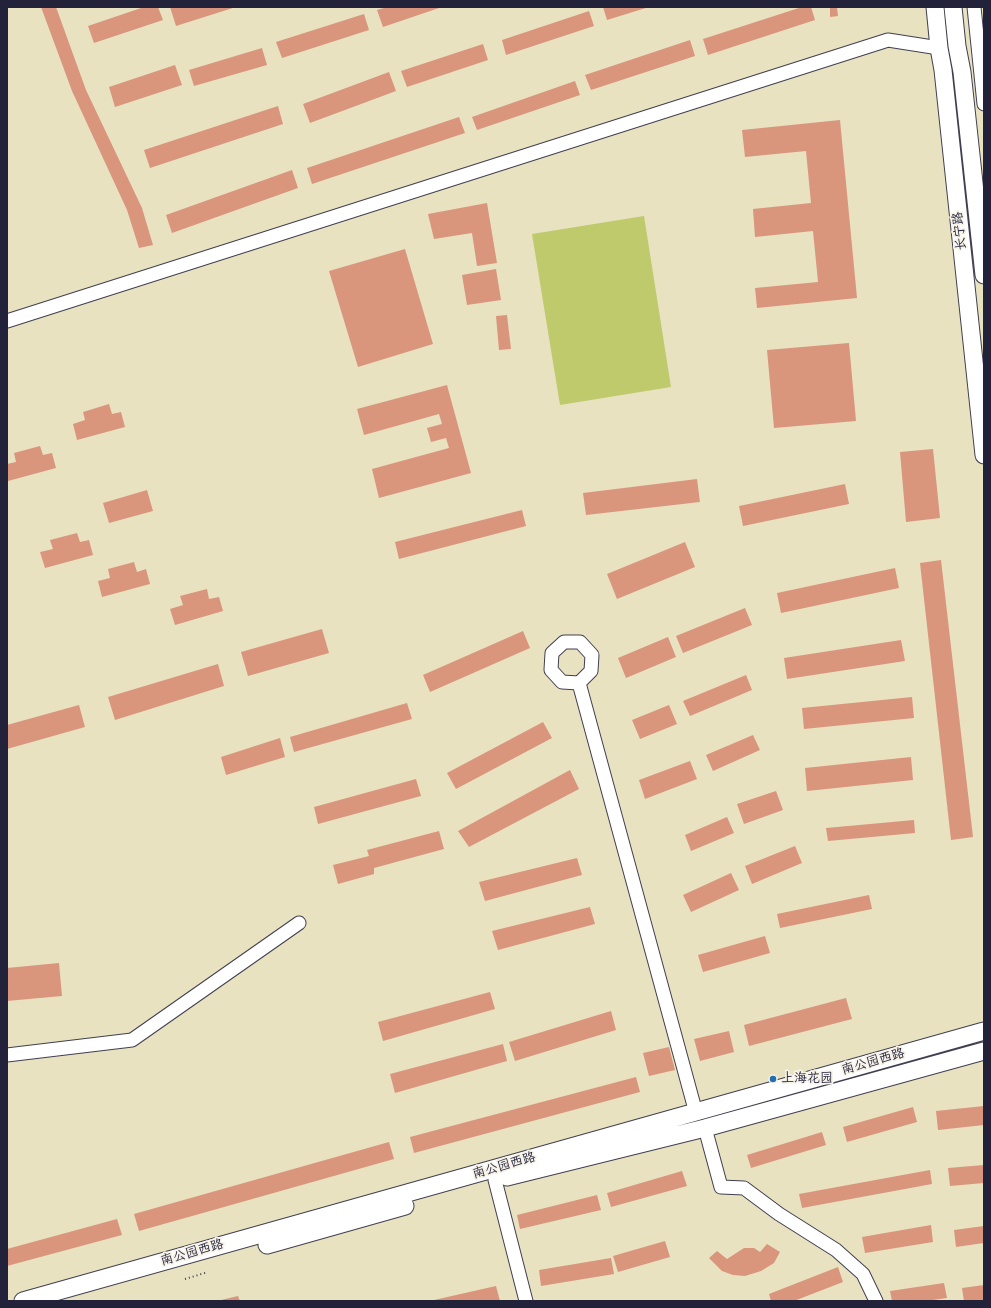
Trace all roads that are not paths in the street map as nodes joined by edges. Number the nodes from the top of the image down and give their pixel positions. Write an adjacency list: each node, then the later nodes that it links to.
1 (935, 7): 6 (main road, 长宁路)
2 (954, 7): 5 (main road, 长宁路)
3 (974, 7): 4 (street)
4 (981, 42): 5 (street); 7 (street)
5 (957, 46): 8 (main road, 长宁路)
6 (939, 48): 9 (street); 10 (main road, 长宁路)
7 (984, 104)
8 (984, 276)
9 (7, 321)
10 (984, 455)
11 (579, 682): 16 (street)
12 (299, 923): 15 (street)
13 (984, 1031): 16 (main road, 南公园西路)
14 (984, 1050): 17 (main road, 南公园西路)
15 (7, 1055)
16 (696, 1113): 19 (main road, 南公园西路)
17 (705, 1128): 18 (main road, 南公园西路); 22 (street)
18 (495, 1180): 20 (main road, 南公园西路); 21 (street)
19 (23, 1301)
20 (62, 1301)
21 (526, 1301)
22 (876, 1301)

